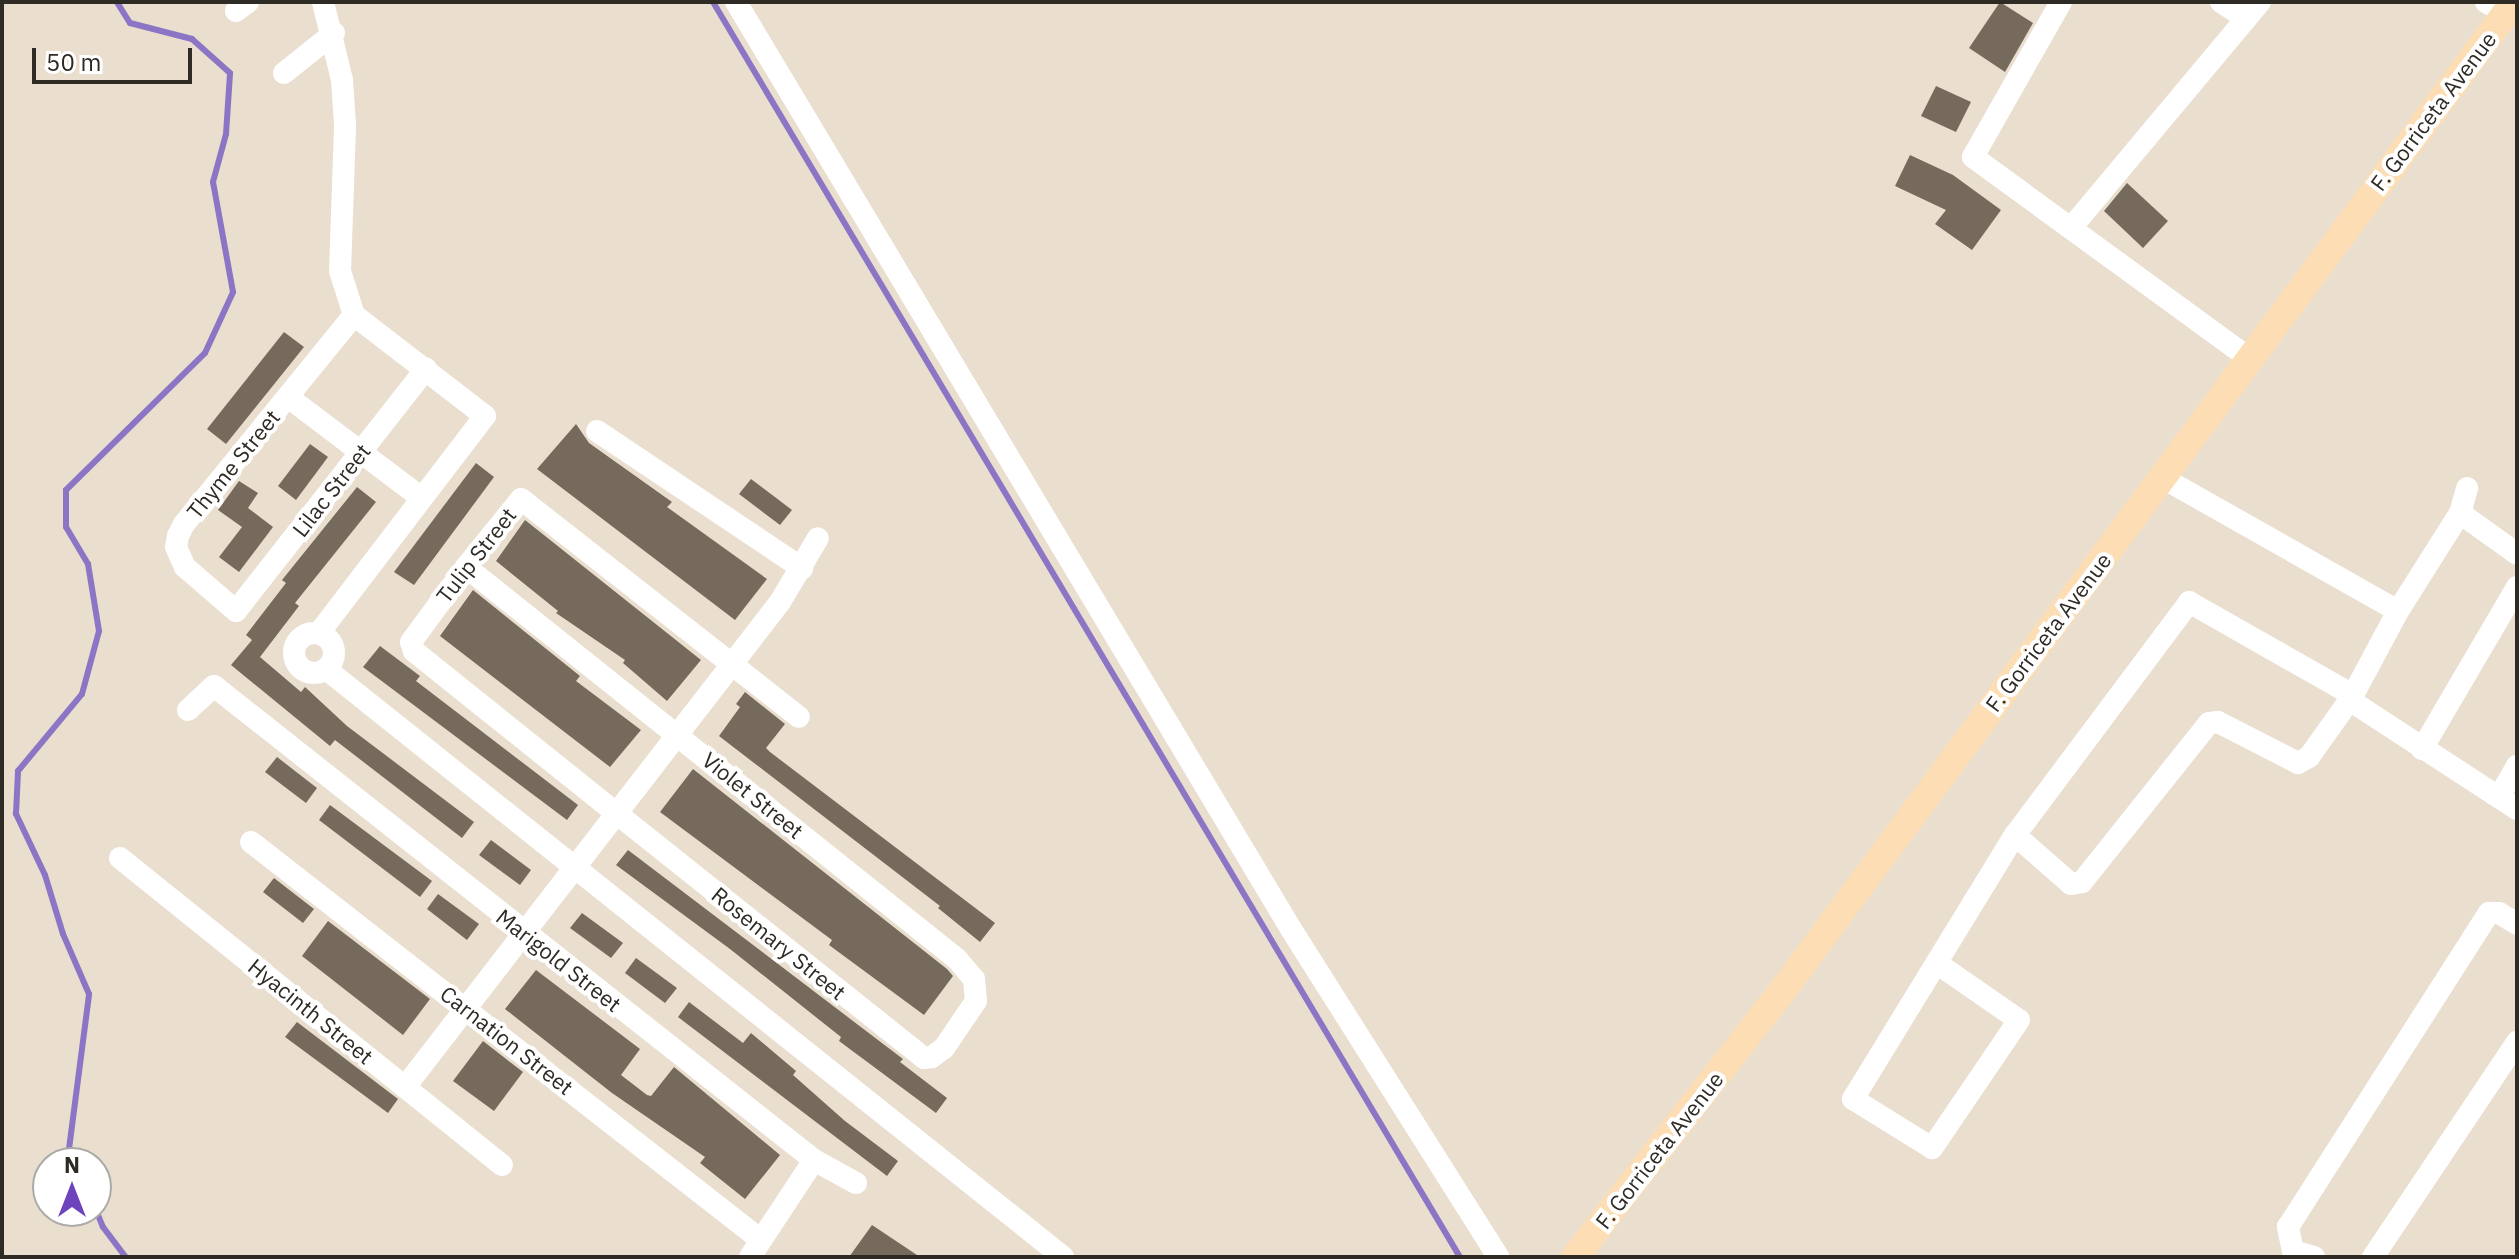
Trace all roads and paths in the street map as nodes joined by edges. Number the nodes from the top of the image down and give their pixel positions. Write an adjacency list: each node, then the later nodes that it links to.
1 (323, 2): 7 (street)
2 (736, 2): 54 (street)
3 (2061, 2): 9 (street)
4 (2221, 2): 6 (street)
5 (2502, 6): 11 (main road, F. Gorriceta Avenue)
6 (2253, 10): 9 (street)
7 (334, 33): 8 (street); 10 (street)
8 (284, 73)
9 (2071, 228): 11 (street)
10 (354, 315): 12 (street); 13 (street, Thyme Street)
11 (2249, 358): 16 (main road, F. Gorriceta Avenue)
12 (426, 369): 15 (street, Lilac Street); 18 (street)
13 (288, 397): 15 (street); 25 (street, Thyme Street)
14 (597, 431): 23 (street)
15 (360, 452): 18 (street); 25 (street, Lilac Street)
16 (2163, 478): 26 (street); 55 (main road, F. Gorriceta Avenue)
17 (2467, 488): 19 (street)
18 (420, 497): 27 (street)
19 (2460, 513): 21 (street); 26 (street)
20 (818, 538): 23 (street)
21 (2517, 554)
22 (466, 567): 28 (street, Tulip Street); 33 (street, Violet Street); 37 (street, Tulip Street)
23 (802, 568): 28 (street)
24 (2517, 587): 34 (street)
25 (236, 611)
26 (2398, 611): 30 (street)
27 (319, 633): 29 (street); 29 (street)
28 (732, 665): 32 (street, Tulip Street); 33 (street)
29 (326, 669): 41 (street)
30 (2351, 697): 34 (street); 38 (street); 38 (street)
31 (188, 710): 43 (street, Marigold Street)
32 (799, 717)
33 (677, 734): 37 (street); 47 (street, Violet Street)
34 (2422, 749): 36 (street)
35 (2517, 766): 36 (street)
36 (2508, 803)
37 (616, 813): 41 (street); 47 (street, Rosemary Street)
38 (2015, 835): 44 (street)
39 (251, 842): 45 (street, Carnation Street)
40 (120, 858): 48 (street, Hyacinth Street)
41 (575, 866): 43 (street); 53 (street)
42 (2517, 924): 56 (street)
43 (523, 933): 45 (street); 49 (street, Marigold Street)
44 (1938, 964): 44 (street)
45 (466, 1007): 48 (street); 52 (street, Carnation Street)
46 (2517, 1042): 57 (street)
47 (944, 1048)
48 (405, 1087): 50 (street, Hyacinth Street)
49 (814, 1160): 51 (street, Marigold Street); 52 (street)
50 (502, 1165)
51 (856, 1183)
52 (755, 1248)
53 (1063, 1257)
54 (1498, 1257)
55 (1575, 1257)
56 (2314, 1257)
57 (2373, 1257)

